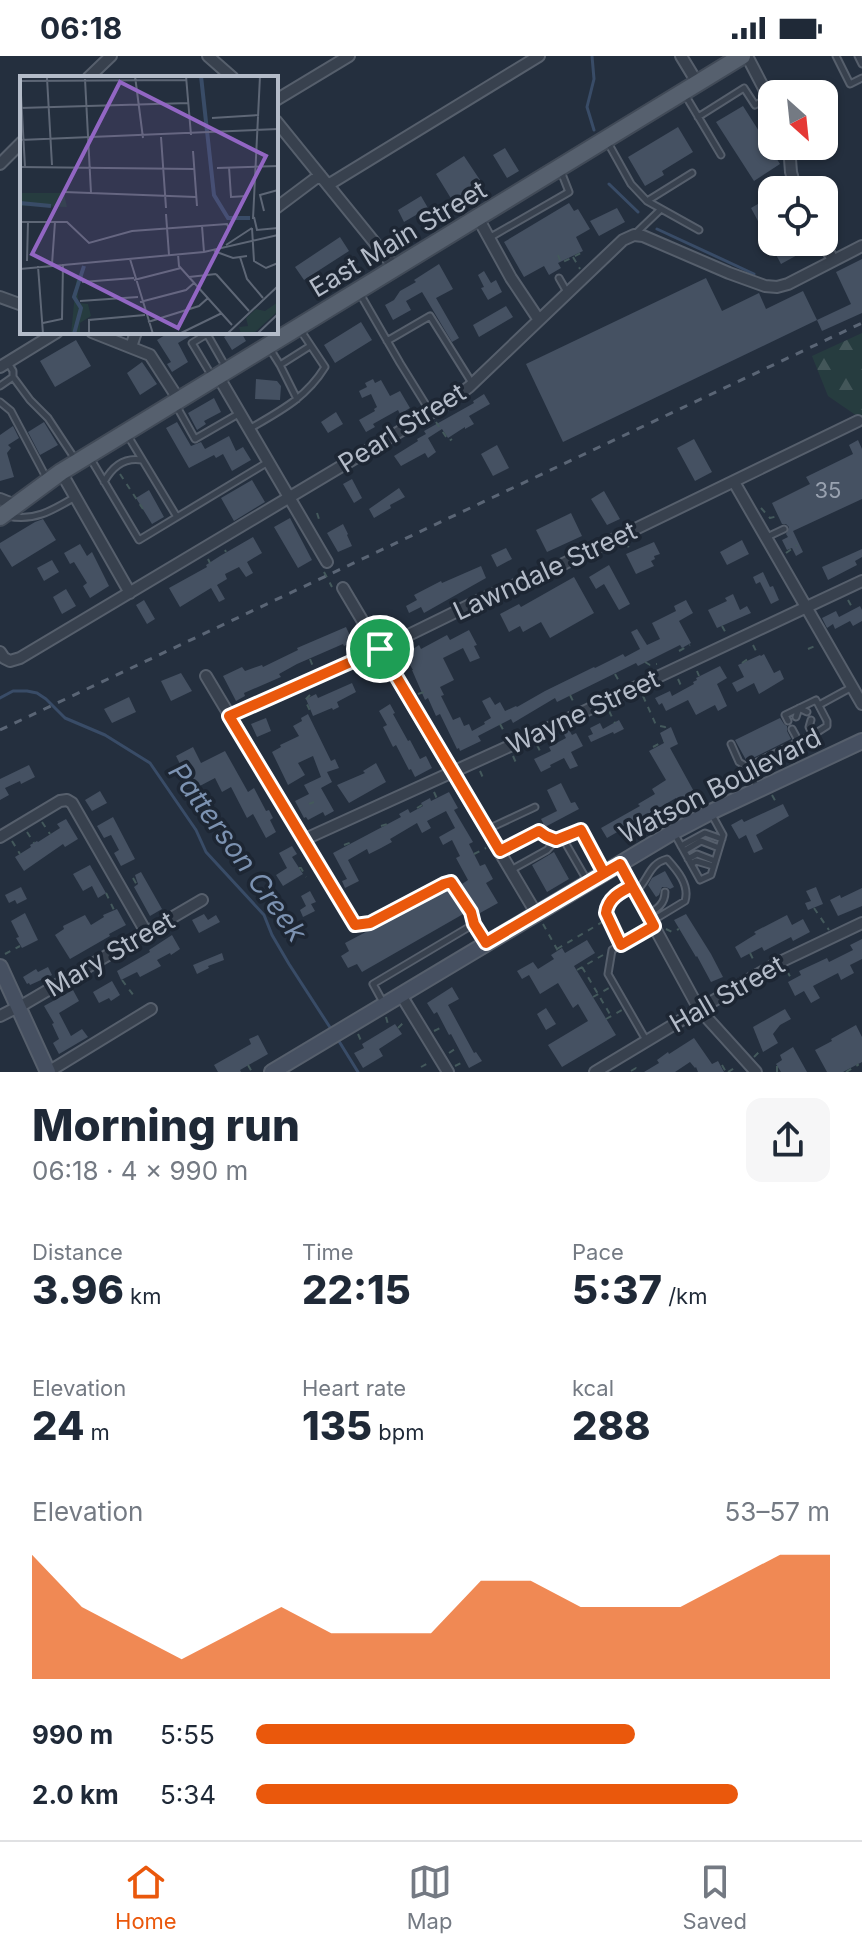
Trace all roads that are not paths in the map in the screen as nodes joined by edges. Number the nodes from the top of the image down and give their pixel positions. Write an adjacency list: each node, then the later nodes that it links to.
1 (111, 56): 10 (street)
2 (208, 56): 11 (street)
3 (349, 56): 15 (street)
4 (539, 56): 26 (street)
5 (681, 56): 14 (street)
6 (744, 56): 13 (street); 14 (main road, East Main Street)
7 (836, 56): 12 (lane)
8 (858, 56): 9 (lane)
9 (862, 64)
10 (90, 76)
11 (231, 76)
12 (862, 78)
13 (758, 80)
14 (691, 88): 17 (lane); 19 (main road, East Main Street)
15 (278, 99)
16 (758, 104): 17 (lane)
17 (698, 117): 21 (lane)
18 (278, 123): 25 (street)
19 (606, 140): 23 (main road, East Main Street); 27 (lane)
20 (20, 144): 22 (street)
21 (721, 155)
22 (0, 164)
23 (560, 168): 30 (main road, East Main Street); 33 (lane)
24 (692, 173): 27 (lane)
25 (320, 175): 26 (street); 28 (street)
26 (328, 185): 37 (street)
27 (647, 201): 29 (lane)
28 (278, 206)
29 (660, 210): 31 (lane); 32 (lane)
30 (478, 218): 33 (street); 37 (main road, East Main Street)
31 (699, 230)
32 (634, 235): 36 (street); 40 (street, Pearl Street)
33 (489, 238): 43 (street)
34 (862, 246): 36 (street)
35 (831, 256): 36 (street)
36 (833, 260)
37 (396, 269): 39 (main road, East Main Street)
38 (559, 278): 40 (lane)
39 (359, 291): 44 (main road, East Main Street); 48 (lane)
40 (567, 293): 43 (street, Pearl Street)
41 (0, 297): 42 (street)
42 (20, 304)
43 (539, 320): 56 (street, Pearl Street)
44 (298, 328): 49 (main road, East Main Street); 50 (lane)
45 (54, 334): 52 (street)
46 (97, 334): 51 (street)
47 (135, 334): 51 (street)
48 (387, 341): 56 (lane); 62 (lane)
49 (268, 345): 53 (lane); 54 (main road, East Main Street)
50 (310, 346): 53 (lane); 58 (lane)
51 (131, 347): 59 (street)
52 (4, 364): 55 (lane)
53 (280, 365): 58 (lane)
54 (220, 375): 54 (lane); 59 (main road, East Main Street); 61 (street)
55 (13, 377): 57 (lane); 66 (lane)
56 (472, 384): 62 (street, Pearl Street)
57 (0, 386)
58 (297, 399): 64 (lane)
59 (177, 401): 61 (lane); 65 (main road, East Main Street)
60 (0, 402): 69 (lane)
61 (240, 413): 64 (street)
62 (431, 413): 73 (street, Pearl Street)
63 (858, 421): 71 (street, Lawndale Street)
64 (249, 429): 68 (street)
65 (126, 432): 66 (main road, East Main Street); 67 (lane)
66 (82, 459): 69 (main road, East Main Street); 70 (lane)
67 (143, 460): 70 (lane); 75 (lane)
68 (268, 462): 73 (street); 75 (lane)
69 (54, 477): 72 (street); 74 (main road, East Main Street)
70 (104, 482): 75 (lane)
71 (734, 482): 77 (street); 83 (street, Lawndale Street)
72 (75, 497): 74 (lane); 81 (street)
73 (289, 498): 78 (street); 81 (street, Pearl Street)
74 (5, 509)
75 (177, 517)
76 (784, 529): 77 (lane)
77 (766, 538): 82 (street)
78 (327, 562)
79 (862, 581): 82 (street, Wayne Street)
80 (343, 588): 83 (street)
81 (130, 593): 84 (street, Pearl Street)
82 (806, 607): 86 (street); 103 (street, Wayne Street)
83 (380, 649): 91 (street, Lawndale Street); 103 (street)
84 (0, 652)
85 (206, 676): 91 (street)
86 (852, 687): 87 (street); 88 (lane)
87 (862, 704)
88 (819, 705): 89 (lane); 98 (lane)
89 (799, 708): 90 (lane); 92 (lane); 94 (lane)
90 (807, 712)
91 (229, 716): 111 (street)
92 (796, 717)
93 (811, 720): 96 (lane)
94 (788, 721)
95 (800, 725): 96 (lane)
96 (809, 727): 98 (lane)
97 (792, 729): 100 (lane)
98 (813, 735): 100 (lane)
99 (862, 741): 104 (street, Watson Boulevard)
100 (799, 742): 102 (lane)
101 (731, 744): 102 (lane)
102 (747, 767): 104 (lane)
103 (453, 772): 107 (street); 111 (street, Wayne Street)
104 (765, 792): 106 (street, Watson Boulevard)
105 (535, 807): 107 (lane)
106 (711, 812): 110 (lane); 112 (street, Watson Boulevard)
107 (487, 830): 114 (street)
108 (0, 837): 129 (street)
109 (559, 838): 114 (lane); 118 (lane); 119 (lane); 120 (lane)
110 (722, 839): 112 (lane); 113 (lane)
111 (303, 840): 128 (street)
112 (679, 843): 113 (lane); 115 (lane); 117 (street, Watson Boulevard)
113 (719, 848): 116 (lane)
114 (500, 851): 118 (street)
115 (690, 861): 116 (lane); 116 (lane)
116 (714, 863)
117 (620, 864): 119 (street, Watson Boulevard); 121 (street)
118 (511, 870): 124 (street)
119 (604, 873): 120 (street, Watson Boulevard)
120 (588, 883): 124 (street, Watson Boulevard)
121 (634, 889): 125 (street); 125 (lane); 131 (lane)
122 (663, 893): 125 (lane)
123 (202, 900): 129 (street, Mary Street)
124 (539, 918): 130 (street, Watson Boulevard)
125 (654, 921): 131 (lane); 136 (street)
126 (862, 923): 136 (street, Hall Street)
127 (474, 924): 128 (lane); 130 (lane); 137 (lane)
128 (355, 925)
129 (146, 932): 134 (street, Mary Street)
130 (486, 943): 133 (street, Watson Boulevard)
131 (621, 945): 139 (lane)
132 (2, 960): 134 (street)
133 (401, 995): 137 (street, Watson Boulevard); 140 (street)
134 (18, 1007): 138 (street, Mary Street); 141 (street)
135 (151, 1009): 141 (street)
136 (699, 1009): 139 (street, Hall Street); 144 (street)
137 (385, 1010): 142 (street, Watson Boulevard)
138 (0, 1016)
139 (646, 1041): 143 (street, Hall Street)
140 (452, 1069)
141 (48, 1072)
142 (272, 1072)
143 (595, 1072)
144 (756, 1072)

